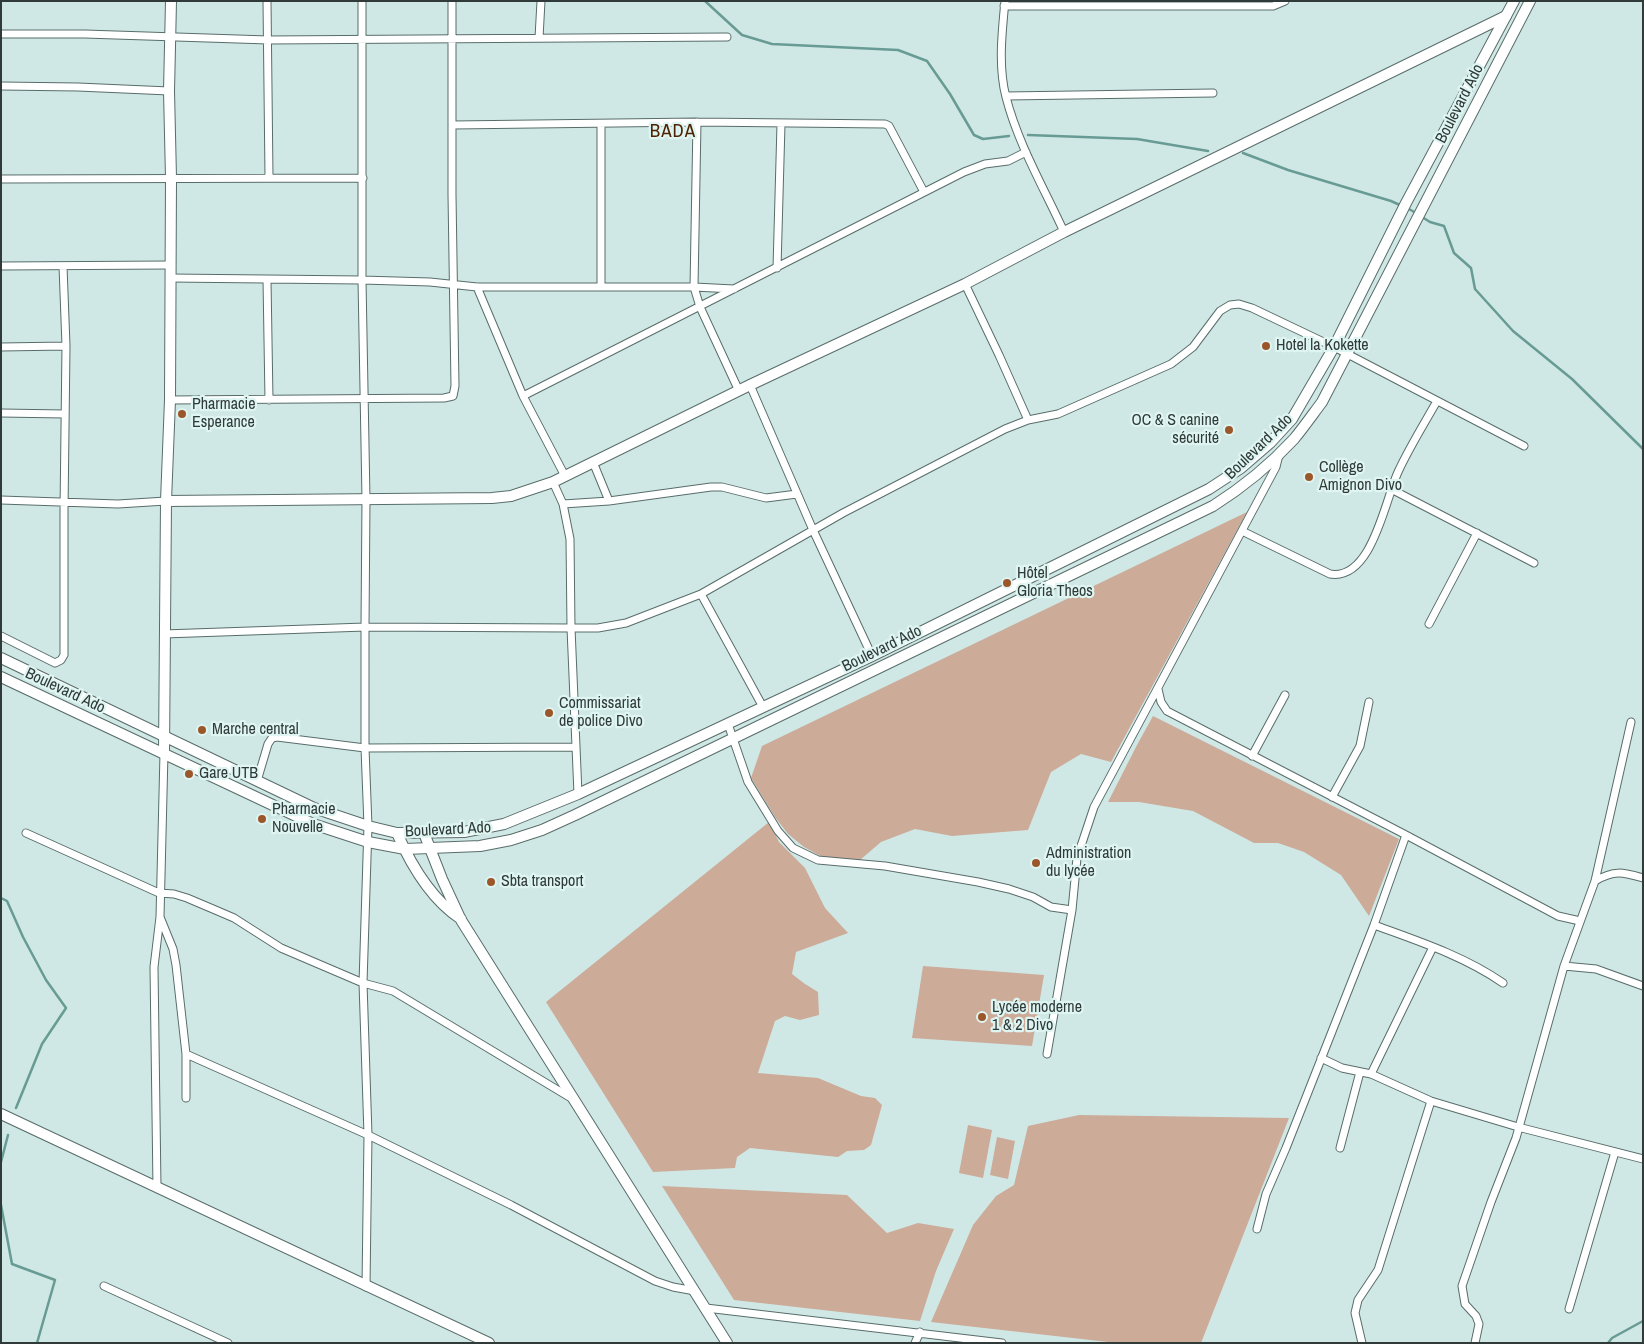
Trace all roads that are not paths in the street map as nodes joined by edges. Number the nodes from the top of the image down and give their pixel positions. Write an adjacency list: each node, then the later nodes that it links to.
1 (171, 1): 13 (main road)
2 (267, 1): 18 (street)
3 (362, 1): 17 (street)
4 (452, 1): 14 (street)
5 (541, 1): 15 (street)
6 (1285, 1): 10 (street)
7 (1514, 1): 11 (main road, Boulevard Ado)
8 (1530, 1): 51 (main road, Boulevard Ado)
9 (1005, 4): 10 (street); 22 (street)
10 (1188, 4)
11 (1506, 16): 33 (main road); 50 (main road, Boulevard Ado)
12 (1, 34): 13 (street)
13 (170, 38): 18 (street); 20 (main road)
14 (452, 38): 15 (street); 17 (street); 26 (street)
15 (539, 38): 16 (street)
16 (727, 38)
17 (362, 39): 18 (street); 31 (street)
18 (268, 40): 28 (street)
19 (1, 86): 20 (street)
20 (169, 91): 30 (main road)
21 (1213, 93): 22 (street)
22 (1006, 96): 27 (street)
23 (697, 122): 24 (street); 25 (street); 45 (street)
24 (601, 124): 26 (street); 43 (street)
25 (781, 124): 32 (street); 37 (street)
26 (453, 125): 41 (street)
27 (1026, 152): 32 (street); 33 (street)
28 (269, 177): 30 (street); 31 (street)
29 (1, 178): 30 (street)
30 (171, 178): 34 (main road)
31 (363, 178): 40 (street)
32 (924, 192): 37 (street)
33 (1064, 232): 42 (main road)
34 (170, 265): 36 (street); 38 (main road)
35 (1, 266): 36 (street)
36 (63, 266): 48 (street)
37 (777, 268): 46 (street)
38 (170, 278): 39 (street); 56 (main road)
39 (267, 280): 40 (street); 57 (street)
40 (362, 280): 41 (street); 55 (street)
41 (454, 284): 44 (street); 55 (street)
42 (965, 284): 52 (main road); 61 (street)
43 (601, 286): 44 (street); 45 (street)
44 (477, 287): 54 (street)
45 (694, 287): 46 (street); 47 (street)
46 (734, 289): 47 (street)
47 (700, 307): 53 (street); 54 (street)
48 (66, 346): 49 (street); 60 (street)
49 (1, 347)
50 (1334, 347): 51 (street); 61 (street); 85 (main road, Boulevard Ado)
51 (1348, 354): 58 (street); 63 (main road, Boulevard Ado)
52 (750, 385): 53 (main road); 68 (street)
53 (739, 391): 64 (main road)
54 (524, 396): 65 (street)
55 (364, 398): 57 (street); 69 (street)
56 (170, 400): 57 (street); 71 (main road)
57 (269, 400)
58 (1438, 401): 62 (street); 67 (street)
59 (1, 413): 60 (street)
60 (65, 414): 73 (street)
61 (1028, 420): 75 (street)
62 (1524, 446)
63 (1280, 452): 76 (street); 95 (main road, Boulevard Ado)
64 (593, 462): 65 (main road); 72 (street)
65 (565, 476): 66 (main road)
66 (553, 482): 69 (main road); 74 (street)
67 (1391, 489): 76 (street); 77 (street)
68 (797, 494): 72 (street); 75 (street)
69 (366, 498): 71 (main road); 81 (street)
70 (1, 500): 73 (street)
71 (166, 501): 73 (street); 83 (main road)
72 (609, 501): 74 (street)
73 (64, 502): 84 (street)
74 (563, 504): 82 (street)
75 (813, 530): 79 (street); 85 (street)
76 (1242, 531): 88 (street)
77 (1477, 534): 78 (street); 80 (street)
78 (1534, 563)
79 (701, 594): 82 (street); 91 (street)
80 (1429, 624)
81 (365, 627): 82 (street); 83 (street); 97 (street)
82 (571, 628): 96 (street)
83 (164, 634): 94 (main road)
84 (1, 636)
85 (872, 656): 91 (main road, Boulevard Ado)
86 (1, 658): 94 (main road, Boulevard Ado)
87 (1, 677): 98 (main road, Boulevard Ado)
88 (1158, 689): 99 (street); 114 (street)
89 (1285, 695): 99 (street)
90 (1368, 702): 102 (street)
91 (763, 707): 93 (main road, Boulevard Ado)
92 (1631, 722): 112 (street)
93 (728, 724): 95 (street); 101 (main road, Boulevard Ado)
94 (165, 736): 98 (main road); 100 (main road, Boulevard Ado)
95 (734, 738): 109 (main road, Boulevard Ado); 114 (street)
96 (576, 747): 97 (street); 101 (street)
97 (365, 748): 100 (street); 103 (street)
98 (164, 753): 108 (main road, Boulevard Ado); 113 (street)
99 (1252, 756): 102 (street)
100 (257, 780): 103 (main road, Boulevard Ado)
101 (578, 794): 106 (main road, Boulevard Ado)
102 (1332, 797): 107 (street)
103 (368, 826): 105 (main road, Boulevard Ado); 108 (street)
104 (26, 832): 113 (street)
105 (398, 833): 106 (main road, Boulevard Ado); 110 (main road)
106 (424, 834): 109 (main road)
107 (1406, 835): 117 (street); 118 (street)
108 (368, 842): 110 (main road, Boulevard Ado); 121 (street)
109 (430, 848): 110 (main road, Boulevard Ado); 116 (main road)
110 (405, 850): 116 (main road)
111 (1643, 878): 112 (street)
112 (1595, 881): 117 (street)
113 (159, 893): 115 (street); 121 (street)
114 (1072, 910): 125 (street)
115 (160, 917): 124 (street); 138 (street)
116 (462, 920): 131 (main road)
117 (1580, 920): 120 (street)
118 (1374, 925): 119 (street); 126 (street)
119 (1433, 947): 122 (street); 128 (street)
120 (1564, 966): 123 (street); 133 (street)
121 (363, 983): 131 (street); 134 (street)
122 (1503, 983)
123 (1643, 986)
124 (186, 1054): 129 (street); 134 (street)
125 (1047, 1054)
126 (1320, 1058): 127 (street); 139 (street)
127 (1360, 1072): 128 (street); 135 (street)
128 (1371, 1074): 130 (street)
129 (186, 1098)
130 (1430, 1101): 133 (street); 151 (street)
131 (577, 1102): 142 (main road)
132 (1, 1114): 138 (main road)
133 (1518, 1127): 136 (street); 152 (street)
134 (368, 1135): 141 (street); 142 (street)
135 (1340, 1148)
136 (1615, 1152): 137 (street); 144 (street)
137 (1643, 1159)
138 (157, 1188): 141 (main road)
139 (1257, 1229)
140 (104, 1286): 146 (street)
141 (366, 1287): 147 (main road)
142 (695, 1291): 143 (main road)
143 (706, 1308): 145 (street); 148 (main road)
144 (1569, 1309)
145 (920, 1332): 149 (street); 150 (street)
146 (228, 1343)
147 (488, 1343)
148 (727, 1343)
149 (915, 1343)
150 (1002, 1343)
151 (1362, 1343)
152 (1475, 1343)

